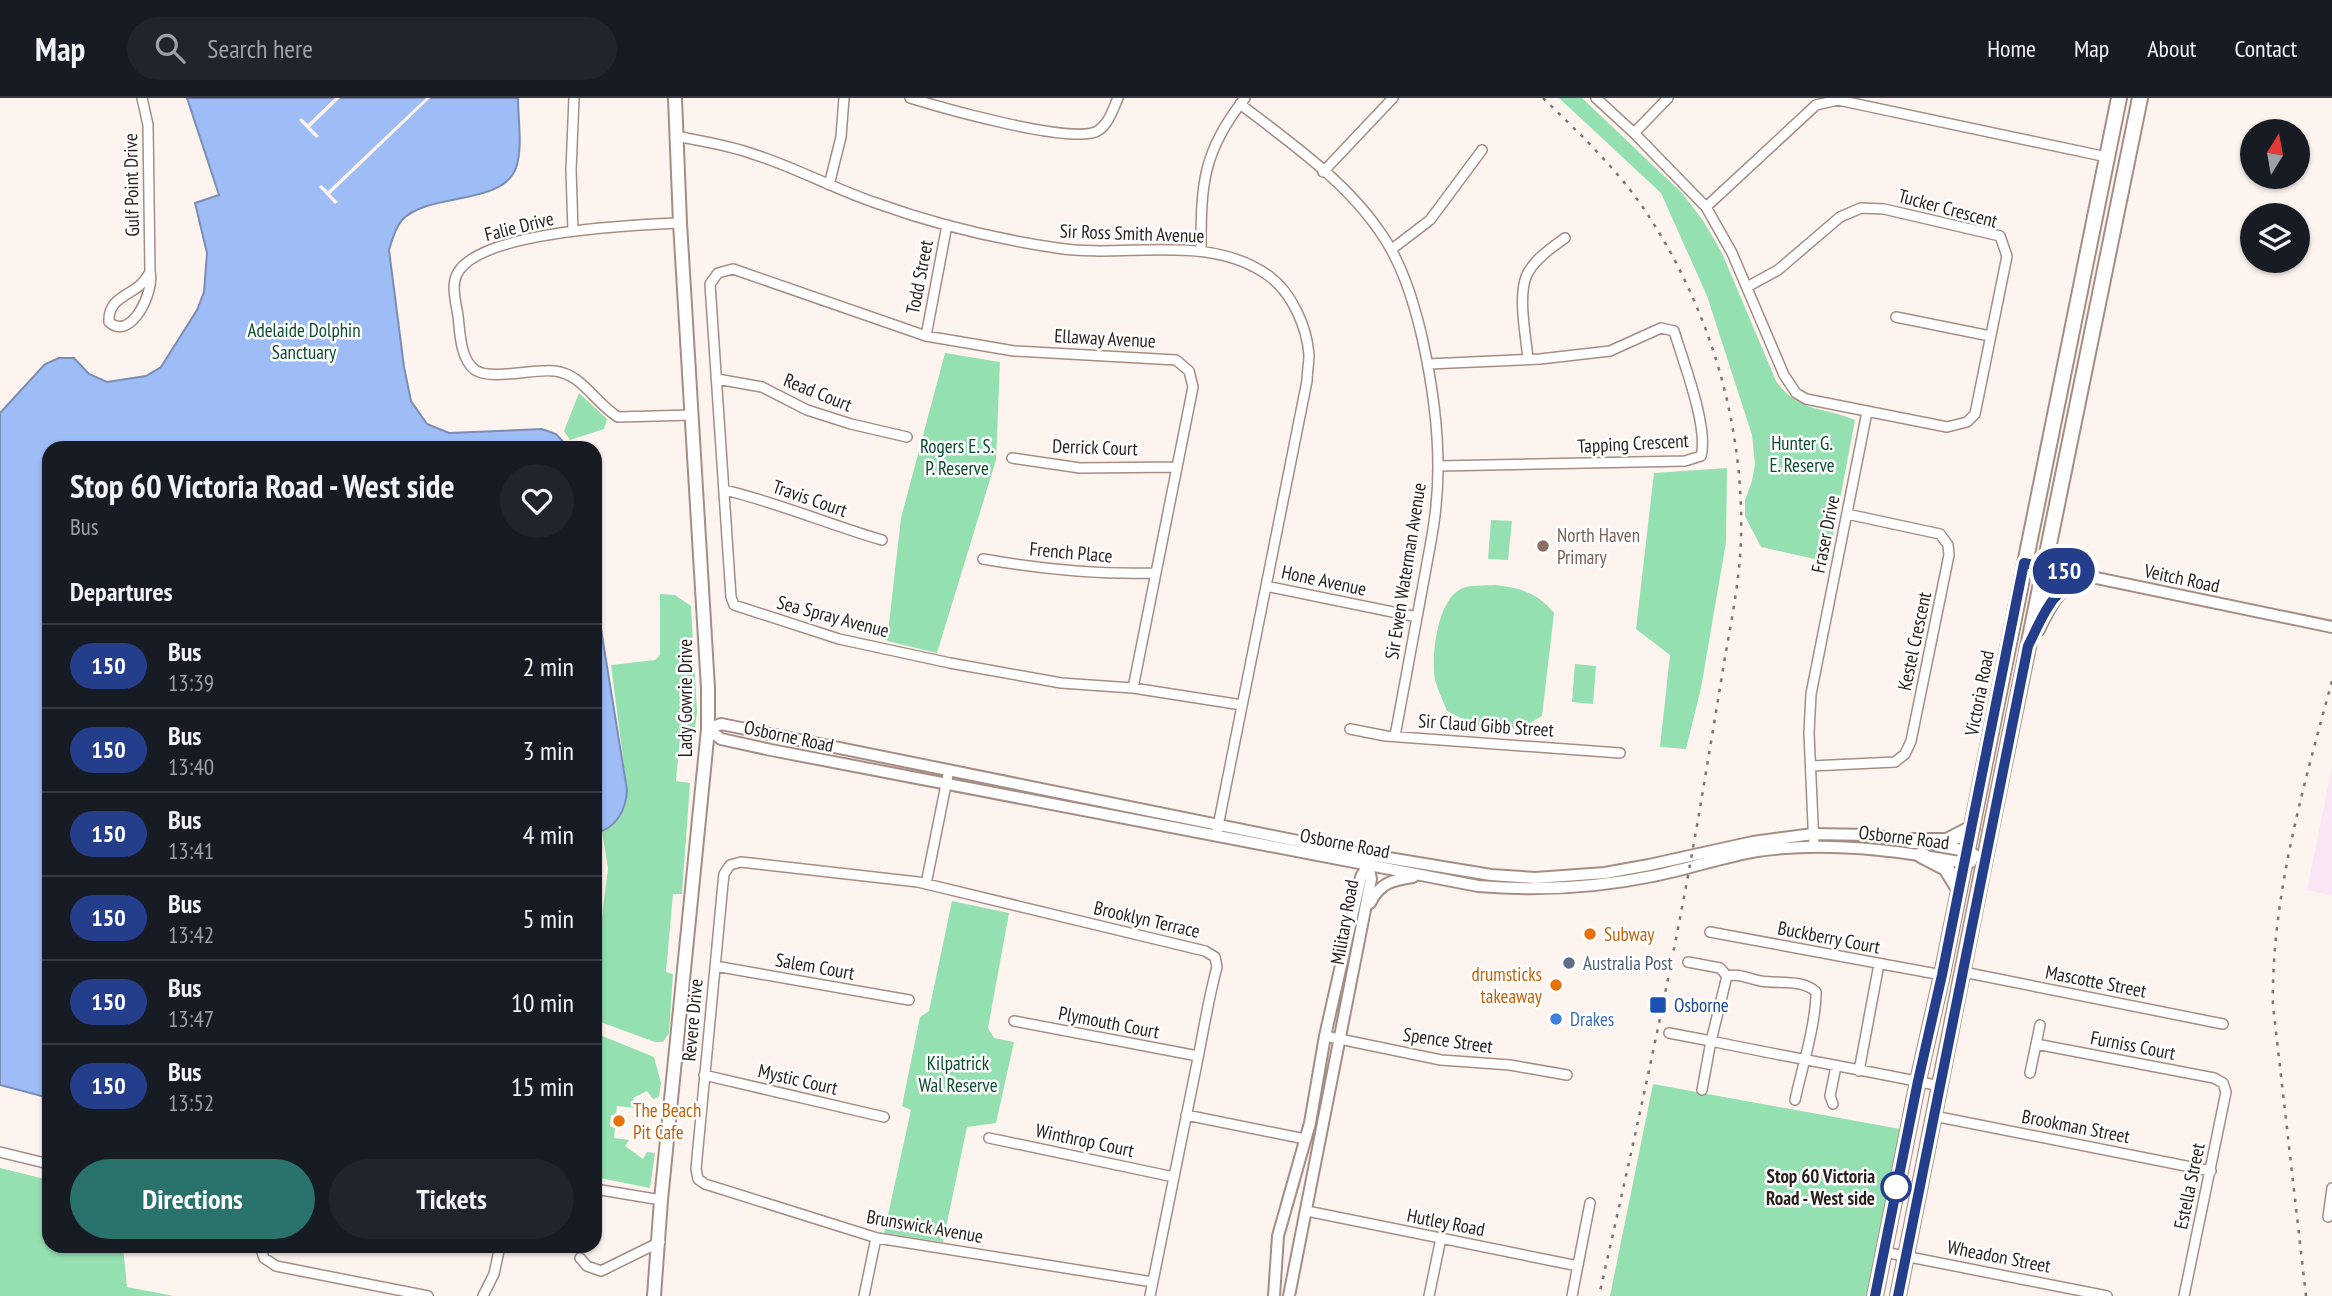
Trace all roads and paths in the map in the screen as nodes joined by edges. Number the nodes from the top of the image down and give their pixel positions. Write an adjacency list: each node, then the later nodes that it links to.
1 (142, 98): 27 (street, Gulf Point Drive)
2 (574, 98): 23 (street)
3 (675, 98): 15 (main road, Lady Gowrie Drive)
4 (844, 98): 19 (street)
5 (909, 98): 6 (street)
6 (1118, 98)
7 (1393, 98): 18 (street)
8 (1596, 98): 14 (street)
9 (1668, 98): 14 (street)
10 (2119, 98): 17 (highway, Victoria Road)
11 (2140, 98): 47 (highway, Victoria Road)
12 (1243, 101): 18 (street, Sir Ewen Waterman Avenue); 26 (street)
13 (1874, 103): 17 (street); 20 (street)
14 (1634, 133): 20 (street)
15 (675, 136): 19 (street, Sir Ross Smith Avenue); 21 (main road, Lady Gowrie Drive)
16 (1482, 150): 25 (street)
17 (2107, 157): 46 (highway, Victoria Road)
18 (1323, 172): 25 (street, Sir Ewen Waterman Avenue)
19 (829, 185): 22 (street, Sir Ross Smith Avenue)
20 (1706, 206): 29 (street)
21 (680, 223): 23 (street, Falie Drive); 37 (main road, Lady Gowrie Drive)
22 (947, 225): 26 (street, Sir Ross Smith Avenue); 31 (street, Todd Street)
23 (573, 231): 37 (street, Falie Drive)
24 (1564, 238): 33 (street)
25 (1392, 249): 34 (street, Sir Ewen Waterman Avenue)
26 (1201, 251): 50 (street, Sir Ross Smith Avenue)
27 (150, 272): 27 (street, Gulf Point Drive)
28 (710, 284): 31 (street, Ellaway Avenue); 35 (street, Sea Spray Avenue)
29 (1747, 286): 32 (street, Tucker Crescent); 36 (street)
30 (1896, 317): 32 (street)
31 (926, 336): 41 (street, Ellaway Avenue)
32 (1990, 336): 36 (street, Tucker Crescent)
33 (1528, 359): 34 (street, Tapping Crescent); 40 (street, Tapping Crescent)
34 (1428, 364): 40 (street, Sir Ewen Waterman Avenue)
35 (717, 379): 38 (street, Read Court); 42 (street, Sea Spray Avenue)
36 (1867, 412): 43 (street, Fraser Drive)
37 (692, 415): 56 (main road, Lady Gowrie Drive)
38 (907, 437)
39 (1012, 458): 41 (street, Derrick Court)
40 (1438, 466): 51 (street, Sir Ewen Waterman Avenue)
41 (1177, 467): 48 (street, Ellaway Avenue)
42 (725, 490): 44 (street, Travis Court); 54 (street, Sea Spray Avenue)
43 (1847, 514): 60 (street, Fraser Drive); 60 (street, Kestel Crescent)
44 (882, 540)
45 (983, 559): 48 (street, French Place)
46 (2024, 563): 47 (street, Veitch Road); 64 (highway, Victoria Road)
47 (2044, 567): 49 (street, Veitch Road); 53 (highway, Victoria Road)
48 (1156, 573): 54 (street, Ellaway Avenue)
49 (2090, 576): 52 (street, Veitch Road); 53 (highway)
50 (1266, 586): 51 (street, Hone Avenue); 55 (street, Sir Ross Smith Avenue)
51 (1417, 617): 58 (street, Sir Ewen Waterman Avenue)
52 (2332, 627)
53 (2028, 646): 73 (highway, Victoria Road)
54 (1133, 688): 55 (street, Sea Spray Avenue)
55 (1242, 705): 63 (street, Sir Ross Smith Avenue)
56 (708, 729): 61 (street, Osborne Road); 62 (street, Osborne Road); 124 (main road, Lady Gowrie Drive)
57 (1350, 729): 58 (street, Sir Claud Gibb Street)
58 (1395, 736): 59 (street, Sir Claud Gibb Street)
59 (1620, 752)
60 (1811, 766): 65 (street, Fraser Drive)
61 (949, 770): 62 (street); 63 (street, Osborne Road)
62 (946, 785): 66 (street, Osborne Road); 79 (street)
63 (1219, 823): 66 (street, Sir Ross Smith Avenue); 70 (street, Osborne Road)
64 (1972, 828): 67 (highway); 71 (highway, Victoria Road)
65 (1812, 834): 67 (street, Osborne Road); 68 (street, Fraser Drive); 77 (street, Osborne Road)
66 (1216, 838): 70 (street, Osborne Road)
67 (1912, 841): 71 (street, Osborne Road)
68 (1814, 847): 69 (street, Osborne Road); 81 (street, Osborne Road)
69 (1921, 855): 71 (street, Osborne Road); 80 (highway)
70 (1348, 856): 72 (street, Osborne Road); 75 (street); 82 (street)
71 (1966, 857): 73 (street, Osborne Road); 80 (highway, Victoria Road)
72 (1389, 858): 75 (street); 78 (street, Osborne Road)
73 (1984, 860): 87 (highway, Victoria Road)
74 (730, 865): 79 (street, Brooklyn Terrace); 86 (street, Revere Drive)
75 (1368, 865): 76 (street, Osborne Road); 82 (street, Military Road)
76 (1422, 876): 81 (street, Osborne Road); 82 (street)
77 (1562, 877): 78 (street, Osborne Road); 81 (street)
78 (1535, 878): 81 (street)
79 (926, 884): 99 (street, Brooklyn Terrace)
80 (1959, 889): 88 (highway, Victoria Road)
81 (1546, 890)
82 (1359, 911): 95 (street, Military Road); 96 (street, Military Road)
83 (1710, 932): 85 (street, Buckberry Court)
84 (1688, 962): 89 (street)
85 (1879, 964): 88 (street, Buckberry Court); 102 (street)
86 (715, 966): 90 (street, Salem Court); 104 (street, Revere Drive)
87 (1963, 972): 92 (street, Mascotte Street); 108 (highway, Victoria Road)
88 (1942, 975): 106 (highway, Victoria Road)
89 (1727, 976): 97 (street); 100 (street)
90 (909, 1000)
91 (1014, 1021): 99 (street, Plymouth Court)
92 (2223, 1024)
93 (2040, 1025): 98 (street)
94 (1669, 1033): 97 (street)
95 (1325, 1037): 96 (street, Spence Street); 116 (street, Military Road)
96 (1340, 1040): 105 (street, Spence Street); 126 (street, Military Road)
97 (1711, 1041): 100 (street); 109 (street)
98 (2036, 1044): 103 (street); 107 (street, Furniss Court)
99 (1198, 1056): 112 (street, Brooklyn Terrace)
100 (1804, 1060): 101 (street); 110 (street)
101 (1836, 1066): 102 (street); 111 (street)
102 (1859, 1071): 106 (street)
103 (2030, 1073)
104 (704, 1074): 114 (street, Mystic Court); 121 (street, Revere Drive)
105 (1567, 1075)
106 (1918, 1081): 108 (street); 131 (highway, Victoria Road)
107 (2223, 1083): 119 (street, Estella Street)
108 (1940, 1086): 113 (highway, Victoria Road)
109 (1702, 1090)
110 (1796, 1100)
111 (1833, 1104)
112 (1186, 1115): 116 (street); 120 (street, Brooklyn Terrace)
113 (1934, 1116): 119 (street, Brookman Street); 134 (highway, Victoria Road)
114 (884, 1117)
115 (989, 1138): 120 (street, Winthrop Court)
116 (1305, 1139): 143 (street, Military Road)
117 (0, 1152): 118 (street)
118 (42, 1162)
119 (2211, 1171): 150 (street, Estella Street)
120 (1174, 1177): 137 (street, Brooklyn Terrace)
121 (698, 1179): 128 (street, Brunswick Avenue)
122 (2332, 1188): 127 (street)
123 (602, 1190): 124 (street)
124 (661, 1200): 130 (main road, Lady Gowrie Drive)
125 (1590, 1203): 136 (street)
126 (1307, 1211): 129 (street, Hutley Road); 144 (street, Military Road)
127 (2328, 1217)
128 (876, 1238): 137 (street, Brunswick Avenue); 141 (street)
129 (1441, 1238): 136 (street, Hutley Road); 145 (street)
130 (660, 1242): 135 (street); 140 (main road, Lady Gowrie Drive)
131 (1884, 1252): 134 (street, Wheadon Street); 147 (highway, Victoria Road)
132 (262, 1253): 138 (street)
133 (498, 1253): 139 (street)
134 (1906, 1256): 148 (highway, Victoria Road); 149 (street, Wheadon Street)
135 (580, 1258)
136 (1578, 1266): 146 (street)
137 (1153, 1282): 142 (street, Brooklyn Terrace)
138 (428, 1296)
139 (483, 1296)
140 (654, 1296)
141 (864, 1296)
142 (1150, 1296)
143 (1274, 1296)
144 (1289, 1296)
145 (1429, 1296)
146 (1572, 1296)
147 (1875, 1296)
148 (1898, 1296)
149 (2107, 1296)
150 (2184, 1296)

